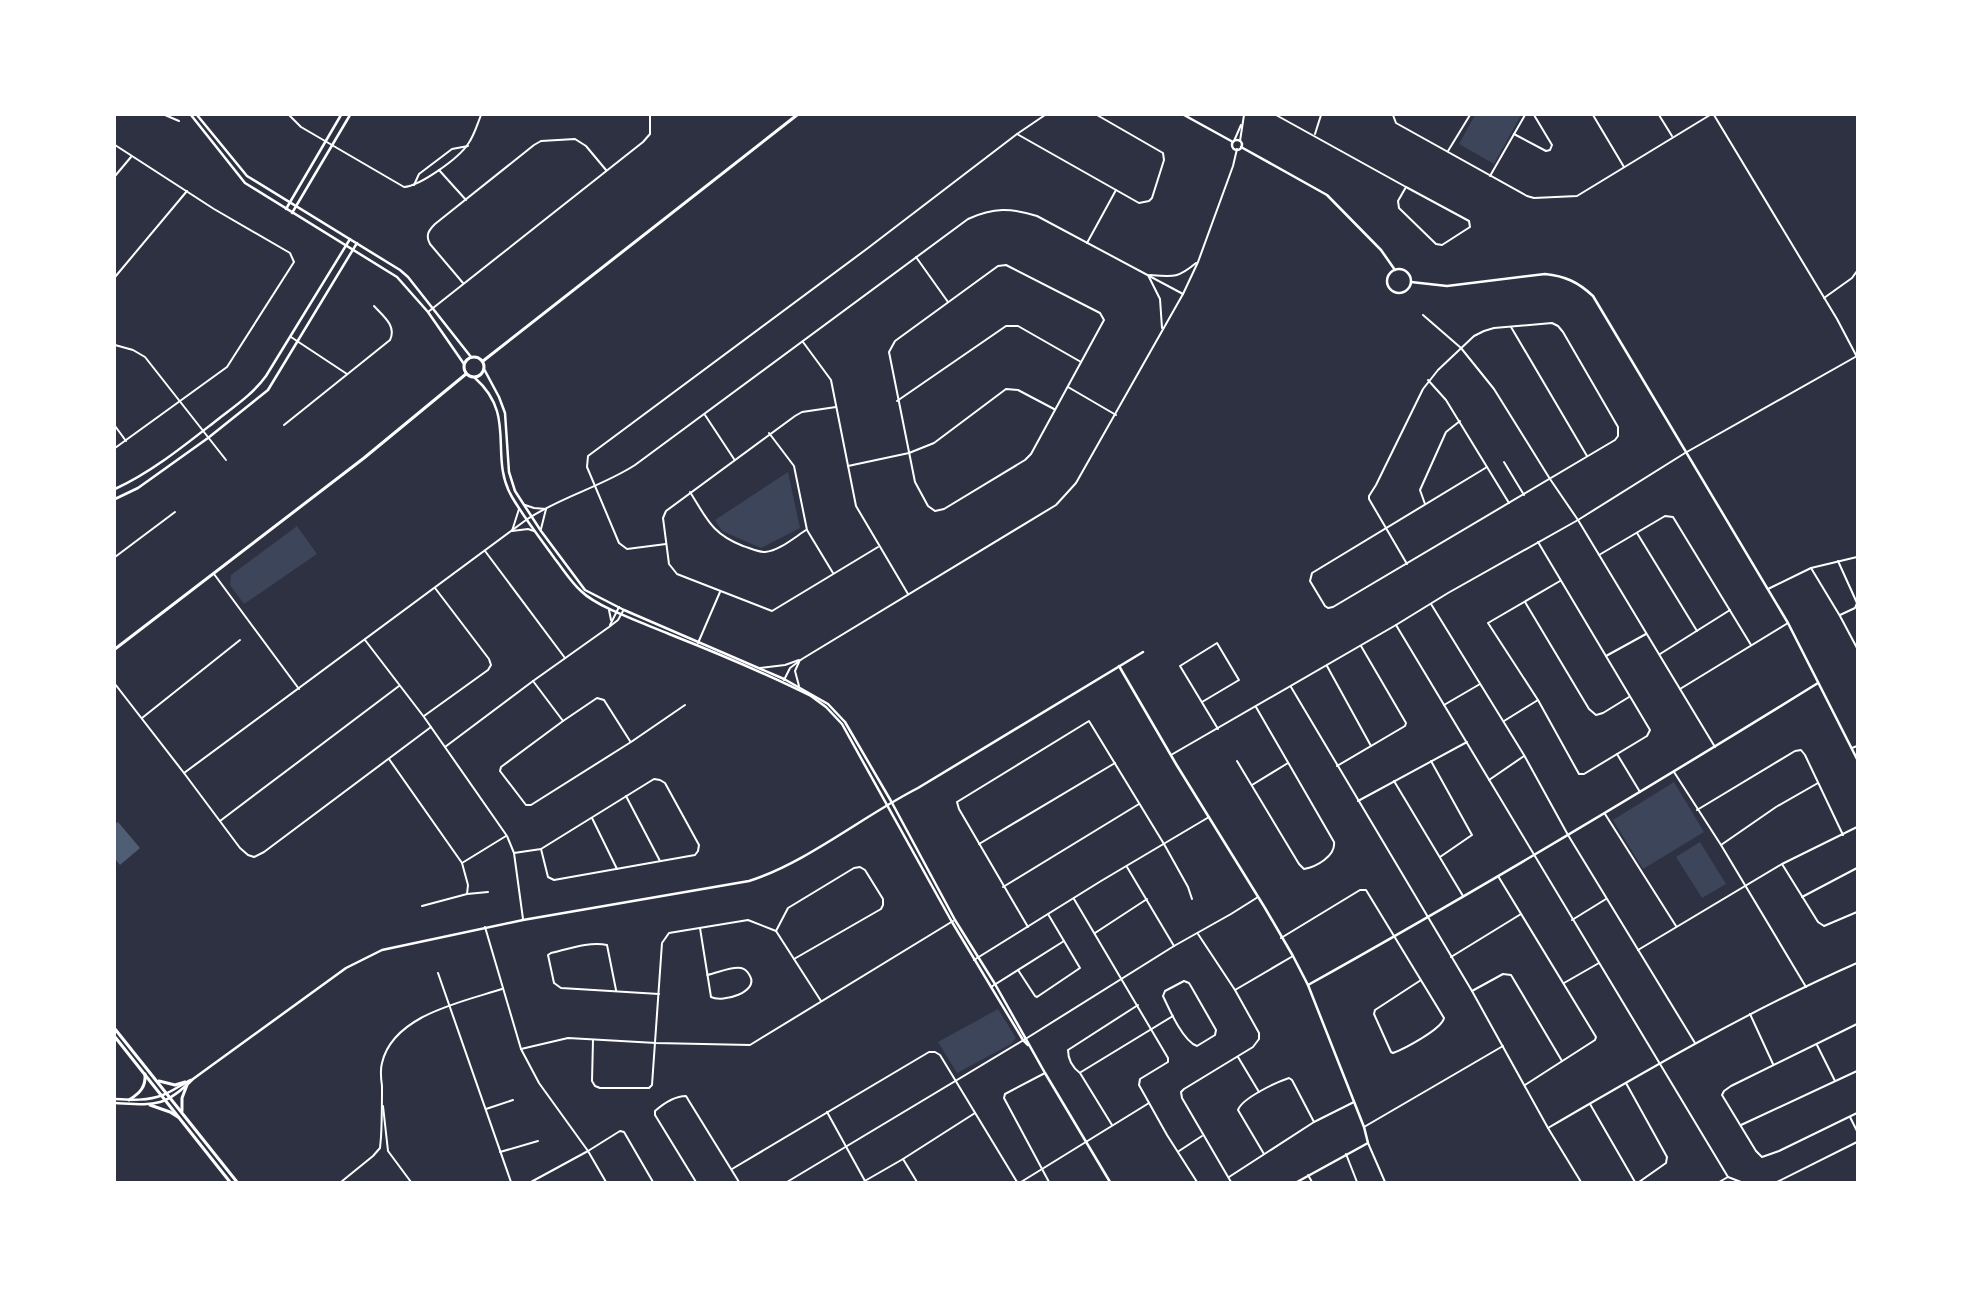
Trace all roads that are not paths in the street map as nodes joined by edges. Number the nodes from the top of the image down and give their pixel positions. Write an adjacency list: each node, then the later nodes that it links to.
1 (165, 115): 24 (street)
2 (191, 115): 42 (street)
3 (289, 115): 30 (street)
4 (341, 115): 30 (street)
5 (350, 115): 33 (street)
6 (481, 115): 35 (street)
7 (650, 115): 44 (street)
8 (797, 115): 85 (main road)
9 (1045, 115): 26 (street)
10 (1097, 115): 49 (street)
11 (1184, 115): 31 (street)
12 (1244, 115): 25 (street)
13 (1276, 115): 28 (street)
14 (1321, 115): 28 (street)
15 (1392, 115): 38 (street)
16 (1470, 115): 38 (street)
17 (1525, 115): 27 (street)
18 (1534, 115): 27 (street)
19 (1593, 115): 41 (street)
20 (1659, 115): 29 (street)
21 (1710, 115): 29 (street)
22 (1714, 115): 70 (street)
23 (199, 116): 40 (street)
24 (179, 121)
25 (1242, 123): 31 (street); 32 (street)
26 (1017, 134): 49 (street); 117 (street)
27 (1514, 134): 46 (street)
28 (1314, 135): 48 (street)
29 (1673, 137): 41 (street)
30 (326, 141): 33 (street); 52 (street)
31 (1234, 141): 32 (street); 37 (street)
32 (1240, 141): 36 (street)
33 (333, 144): 47 (street); 53 (street)
34 (115, 145): 39 (street)
35 (468, 146): 43 (street); 47 (street)
36 (1241, 147): 37 (street); 63 (street)
37 (1237, 150): 62 (street)
38 (1448, 152): 46 (street)
39 (131, 157): 45 (street); 50 (street)
40 (238, 166): 42 (street); 52 (street)
41 (1624, 167): 46 (street)
42 (233, 169): 54 (street)
43 (439, 170): 47 (street); 51 (street)
44 (606, 170): 51 (street); 68 (street)
45 (115, 176)
46 (1490, 176)
47 (414, 185)
48 (1406, 187): 48 (street)
49 (1116, 190): 58 (street)
50 (187, 191): 66 (street); 94 (street)
51 (466, 200): 68 (street)
52 (290, 202): 53 (street); 54 (street)
53 (296, 206): 55 (street); 56 (street)
54 (286, 209): 55 (street)
55 (292, 213): 59 (street)
56 (350, 239): 57 (street); 59 (street)
57 (357, 243): 60 (street); 73 (street)
58 (1087, 243): 61 (street); 65 (street)
59 (346, 245): 60 (street); 78 (street)
60 (354, 250): 74 (street); 79 (street)
61 (916, 257): 71 (street); 80 (street)
62 (1198, 262): 65 (street); 69 (street)
63 (1394, 270): 67 (street); 67 (street)
64 (1857, 271): 70 (street)
65 (1148, 275): 69 (street); 77 (street)
66 (115, 277)
67 (1411, 282): 109 (street)
68 (463, 284): 73 (street)
69 (1183, 294): 77 (street)
70 (1824, 298): 83 (street)
71 (948, 302): 86 (street); 95 (street)
72 (374, 306): 90 (street)
73 (433, 308): 74 (street); 84 (street)
74 (428, 312): 87 (street)
75 (1423, 315): 82 (street)
76 (1511, 327): 82 (street); 110 (street); 110 (street)
77 (1163, 330): 99 (street)
78 (290, 337): 79 (street); 103 (street)
79 (298, 342): 90 (street); 105 (street)
80 (803, 342): 96 (street); 98 (street)
81 (115, 345): 94 (street)
82 (1461, 348): 92 (street); 116 (street)
83 (1857, 356): 109 (street)
84 (471, 357): 85 (main road); 87 (main road)
85 (483, 361): 88 (main road)
86 (1081, 363): 93 (street); 95 (street)
87 (464, 364): 89 (main road)
88 (484, 369): 91 (main road); 123 (street)
89 (466, 374): 91 (main road); 148 (main road)
90 (348, 375): 101 (street)
91 (475, 378): 125 (street)
92 (1428, 380): 100 (street); 131 (street)
93 (1068, 387): 97 (street); 99 (street)
94 (178, 401): 103 (street); 106 (street)
95 (897, 402): 108 (street)
96 (836, 406): 104 (street); 114 (street)
97 (1056, 410): 108 (street); 108 (street)
98 (704, 414): 111 (street); 117 (street)
99 (1116, 415): 153 (street)
100 (1460, 421): 115 (street); 124 (street)
101 (284, 425)
102 (115, 426): 106 (street)
103 (203, 431): 105 (street); 118 (street)
104 (769, 434): 111 (street); 132 (street)
105 (208, 438): 112 (street); 121 (street)
106 (126, 441): 107 (street)
107 (115, 448)
108 (909, 453): 114 (street)
109 (1685, 453): 130 (street); 151 (street)
110 (1587, 456): 116 (street)
111 (734, 459): 119 (street)
112 (226, 460)
113 (1504, 462): 120 (street)
114 (848, 466): 139 (street)
115 (1487, 467): 122 (street); 124 (street)
116 (1550, 479): 120 (street); 130 (street)
117 (594, 486): 126 (street); 138 (street)
118 (115, 489)
119 (690, 492): 132 (street); 138 (street)
120 (1524, 494): 122 (street)
121 (115, 499)
122 (1509, 503): 145 (street)
123 (523, 504): 126 (street); 128 (street)
124 (1425, 504): 131 (street)
125 (519, 508): 129 (street); 133 (street)
126 (546, 508): 128 (street); 135 (street)
127 (175, 512): 142 (street)
128 (531, 517): 129 (street); 135 (street)
129 (526, 520): 133 (street); 134 (street)
130 (1578, 520): 137 (street); 141 (street)
131 (1386, 528): 145 (street); 145 (street)
132 (807, 530): 147 (street)
133 (512, 531): 134 (street); 140 (street)
134 (534, 531): 156 (street)
135 (541, 531): 157 (street)
136 (1637, 533): 141 (street); 159 (street); 167 (street)
137 (1538, 542): 149 (street); 155 (street)
138 (666, 544): 152 (street)
139 (878, 547): 147 (street); 153 (street)
140 (485, 551): 150 (street); 180 (street)
141 (1599, 555): 168 (street)
142 (115, 557)
143 (1857, 557): 144 (street)
144 (1838, 561): 146 (street); 162 (street)
145 (1407, 564)
146 (1811, 568): 151 (street); 162 (street)
147 (833, 573): 152 (street)
148 (214, 574): 176 (main road); 193 (street)
149 (1560, 581): 154 (street); 179 (street)
150 (435, 588): 170 (street); 201 (street)
151 (1768, 589): 164 (street)
152 (720, 592): 171 (street)
153 (908, 594): 181 (street)
154 (1525, 602): 195 (street); 196 (street)
155 (1431, 604): 165 (street); 189 (street)
156 (606, 606): 160 (street); 163 (street)
157 (619, 607): 158 (street); 160 (street)
158 (624, 610): 161 (street); 171 (street)
159 (1730, 610): 167 (street); 173 (street)
160 (617, 612): 161 (street); 163 (street)
161 (622, 614): 166 (street); 172 (street)
162 (1840, 616): 175 (street)
163 (611, 622): 166 (street)
164 (1788, 622): 173 (street); 187 (street)
165 (1396, 625): 174 (street); 199 (street)
166 (609, 628): 180 (street)
167 (1697, 631): 178 (street)
168 (1647, 633): 178 (street); 179 (street)
169 (240, 640): 202 (street)
170 (364, 640): 190 (street); 193 (street)
171 (699, 641): 172 (street); 184 (street)
172 (697, 645): 186 (street)
173 (1751, 645): 194 (street)
174 (1362, 646): 183 (street); 209 (street)
175 (1857, 648)
176 (115, 649)
177 (1143, 652): 182 (street)
178 (1660, 654): 194 (street)
179 (1606, 656): 195 (street)
180 (566, 658): 185 (street)
181 (802, 658): 184 (street); 186 (street); 191 (street)
182 (1119, 666): 215 (street); 232 (street)
183 (1327, 666): 192 (street); 209 (street)
184 (760, 668): 186 (street)
185 (533, 681): 203 (street); 212 (street)
186 (784, 681): 191 (street); 234 (street)
187 (1818, 683): 210 (street); 213 (street)
188 (115, 684): 202 (street)
189 (1480, 684): 199 (street); 204 (street)
190 (399, 686): 201 (street); 240 (street)
191 (799, 686): 232 (street)
192 (1291, 687): 200 (street); 223 (street)
193 (299, 689): 225 (street)
194 (1680, 689): 210 (street)
195 (1629, 697): 214 (street)
196 (1538, 700): 204 (street); 214 (street)
197 (1202, 702): 197 (street); 206 (street)
198 (685, 705): 207 (street)
199 (1444, 705): 208 (street)
200 (1256, 707): 206 (street); 221 (street)
201 (424, 717): 205 (street)
202 (142, 718): 225 (street)
203 (563, 721): 207 (street); 207 (street)
204 (1504, 721): 216 (street)
205 (431, 727): 212 (street); 217 (street)
206 (1218, 730): 215 (street)
207 (631, 742)
208 (1467, 742): 220 (street); 226 (street)
209 (1371, 746): 223 (street)
210 (1715, 746): 224 (street)
211 (1857, 746): 213 (street)
212 (445, 747): 244 (street)
213 (1852, 748): 218 (street)
214 (1618, 754): 230 (street)
215 (1171, 755): 238 (street)
216 (1524, 755): 226 (street); 242 (street)
217 (389, 759): 240 (street); 253 (street)
218 (1857, 759)
219 (1237, 761): 229 (street)
220 (1431, 761): 227 (street); 251 (street)
221 (1289, 762): 229 (street); 229 (street)
222 (1115, 763): 235 (street); 245 (street); 245 (street)
223 (1337, 766): 233 (street)
224 (1674, 772): 230 (street); 236 (street)
225 (184, 773): 240 (street)
226 (1489, 780): 250 (street)
227 (1394, 781): 233 (street); 251 (street)
228 (1818, 783): 236 (street); 243 (street); 247 (street)
229 (1252, 785)
230 (1640, 792): 237 (street)
231 (626, 796): 239 (street); 252 (street); 252 (street)
232 (892, 801): 234 (street); 277 (street)
233 (1358, 801): 274 (street)
234 (887, 804): 275 (street); 277 (street)
235 (1139, 804): 246 (street); 260 (street)
236 (1697, 810): 247 (street)
237 (1605, 814): 242 (street); 280 (street)
238 (1210, 816): 246 (street); 263 (street)
239 (592, 817): 248 (street); 257 (street)
240 (220, 821)
241 (1857, 828): 243 (street)
242 (1568, 835): 250 (street); 269 (street)
243 (1842, 835): 254 (street)
244 (507, 836): 249 (street); 253 (street)
245 (979, 844): 260 (street)
246 (1164, 844): 255 (street); 268 (street)
247 (1721, 845): 259 (street)
248 (541, 849): 249 (street); 257 (street)
249 (514, 853): 275 (street)
250 (1534, 854): 258 (street); 276 (street)
251 (1440, 858): 264 (street)
252 (660, 862): 257 (street)
253 (462, 864): 262 (street)
254 (1782, 864): 259 (street); 265 (street)
255 (1127, 867): 266 (street); 267 (street)
256 (1857, 868): 265 (street)
257 (617, 869)
258 (1498, 876): 264 (street); 273 (street)
259 (1745, 885): 280 (street); 305 (street)
260 (1003, 886): 279 (street)
261 (488, 892): 262 (street)
262 (468, 894): 270 (street)
263 (1258, 896): 284 (street); 286 (street)
264 (1463, 896): 274 (street)
265 (1802, 897): 271 (street)
266 (1074, 899): 272 (street); 283 (street)
267 (1147, 899): 283 (street); 288 (street)
268 (1192, 899)
269 (1606, 899): 276 (street); 289 (street)
270 (422, 906)
271 (1857, 912)
272 (1048, 914): 279 (street); 287 (street)
273 (1521, 914): 291 (street); 301 (street)
274 (1427, 917): 285 (street); 291 (street)
275 (524, 920): 278 (street)
276 (1572, 920): 294 (street)
277 (953, 921): 293 (street); 311 (street)
278 (485, 927): 306 (street); 341 (street)
279 (1028, 927): 293 (street)
280 (1676, 927): 289 (street)
281 (700, 928): 282 (street); 298 (street); 310 (street)
282 (776, 931): 292 (street); 292 (street)
283 (1095, 933): 299 (street)
284 (1198, 934): 288 (street); 308 (street)
285 (1395, 936): 286 (street); 300 (street); 303 (street)
286 (1282, 938): 290 (street)
287 (1064, 941): 296 (street); 296 (street)
288 (1174, 946): 299 (street)
289 (1638, 950): 324 (street)
290 (1293, 956): 303 (street); 308 (street)
291 (1451, 957): 309 (street)
292 (794, 959): 311 (street)
293 (976, 959): 302 (street); 304 (street)
294 (1599, 963): 301 (street); 331 (street)
295 (1857, 963): 305 (street)
296 (1018, 970): 302 (street)
297 (438, 973): 312 (street)
298 (707, 975): 298 (street)
299 (1123, 980): 313 (street); 320 (street)
300 (1421, 980): 300 (street)
301 (1564, 983): 330 (street)
302 (995, 984): 304 (street); 320 (street)
303 (1308, 985): 353 (street)
304 (991, 986): 322 (street)
305 (1806, 987): 314 (street)
306 (502, 990): 312 (street); 328 (street)
307 (616, 990): 307 (street); 310 (street)
308 (1234, 990): 329 (street)
309 (1472, 992): 327 (street); 330 (street)
310 (659, 994): 323 (street)
311 (821, 1001): 323 (street)
312 (450, 1005): 346 (street); 357 (street)
313 (1138, 1005): 318 (street); 335 (street)
314 (1750, 1014): 324 (street); 332 (street)
315 (1173, 1016): 315 (street); 318 (street)
316 (1857, 1024): 325 (street)
317 (115, 1029): 337 (main road)
318 (1151, 1030): 335 (street); 352 (street)
319 (115, 1037): 336 (main road)
320 (1026, 1038): 322 (street); 326 (street)
321 (593, 1040): 323 (street); 323 (street); 328 (street)
322 (1023, 1040): 326 (street); 338 (street)
323 (656, 1043)
324 (1694, 1043): 331 (street)
325 (1817, 1045): 332 (street); 339 (street)
326 (1029, 1046): 334 (street)
327 (1503, 1046): 342 (street); 367 (street)
328 (520, 1049): 376 (street)
329 (1238, 1057): 343 (street); 370 (street)
330 (1562, 1061): 342 (street)
331 (1660, 1063): 340 (street); 385 (street)
332 (1773, 1064): 366 (street)
333 (1857, 1071): 339 (street)
334 (1045, 1073): 372 (street); 383 (street)
335 (1080, 1073): 365 (street)
336 (146, 1074): 345 (main road); 349 (main road)
337 (156, 1080): 341 (main road); 344 (main road)
338 (955, 1080): 359 (street); 360 (street); 375 (street)
339 (1835, 1081): 366 (street)
340 (1626, 1083): 355 (street); 411 (street)
341 (186, 1084): 344 (street); 347 (street); 358 (main road)
342 (1524, 1085): 368 (street)
343 (1259, 1092): 364 (street); 379 (street)
344 (167, 1093): 345 (street); 347 (main road)
345 (162, 1096): 349 (street); 351 (main road)
346 (382, 1097): 390 (street); 391 (street)
347 (171, 1098): 351 (street); 358 (main road)
348 (115, 1099): 349 (street)
349 (129, 1100)
350 (512, 1100): 357 (street)
351 (166, 1101): 356 (street); 363 (main road)
352 (1150, 1102): 365 (street); 377 (street)
353 (1354, 1102): 364 (street); 367 (street)
354 (115, 1103): 356 (street)
355 (1590, 1104): 368 (street); 411 (street)
356 (150, 1105): 363 (main road)
357 (486, 1109): 378 (street)
358 (182, 1111): 389 (main road)
359 (827, 1112): 375 (street); 382 (street)
360 (975, 1113): 381 (street); 400 (street)
361 (1857, 1113): 362 (street)
362 (1850, 1117): 366 (street); 369 (street)
363 (181, 1119): 388 (main road)
364 (1314, 1122): 379 (street)
365 (1112, 1125): 372 (street)
366 (1741, 1126)
367 (1364, 1127): 374 (street)
368 (1548, 1128): 410 (street)
369 (1857, 1131)
370 (1203, 1135): 377 (street); 386 (street)
371 (538, 1140): 378 (street)
372 (1086, 1141): 383 (street); 403 (street)
373 (1857, 1142): 414 (street)
374 (1368, 1143): 380 (street); 409 (street)
375 (848, 1147): 387 (street); 398 (street)
376 (588, 1151): 393 (street); 394 (street); 395 (street)
377 (1179, 1151): 404 (street)
378 (500, 1152): 392 (street)
379 (1264, 1154): 386 (street)
380 (1346, 1154): 384 (street); 408 (street)
381 (903, 1159): 387 (street); 399 (street)
382 (732, 1169): 396 (street); 397 (street)
383 (1041, 1170): 401 (street); 402 (street)
384 (1308, 1175): 406 (street); 407 (street)
385 (1728, 1176): 412 (street); 413 (street)
386 (1228, 1177): 405 (street)
387 (864, 1181)
388 (230, 1182)
389 (237, 1182)
390 (341, 1182)
391 (411, 1182)
392 (511, 1182)
393 (531, 1182)
394 (606, 1182)
395 (653, 1182)
396 (696, 1182)
397 (739, 1182)
398 (788, 1182)
399 (917, 1182)
400 (1017, 1182)
401 (1021, 1182)
402 (1049, 1182)
403 (1110, 1182)
404 (1197, 1182)
405 (1231, 1182)
406 (1297, 1182)
407 (1312, 1182)
408 (1356, 1182)
409 (1385, 1182)
410 (1581, 1182)
411 (1637, 1182)
412 (1718, 1182)
413 (1741, 1182)
414 (1777, 1182)

